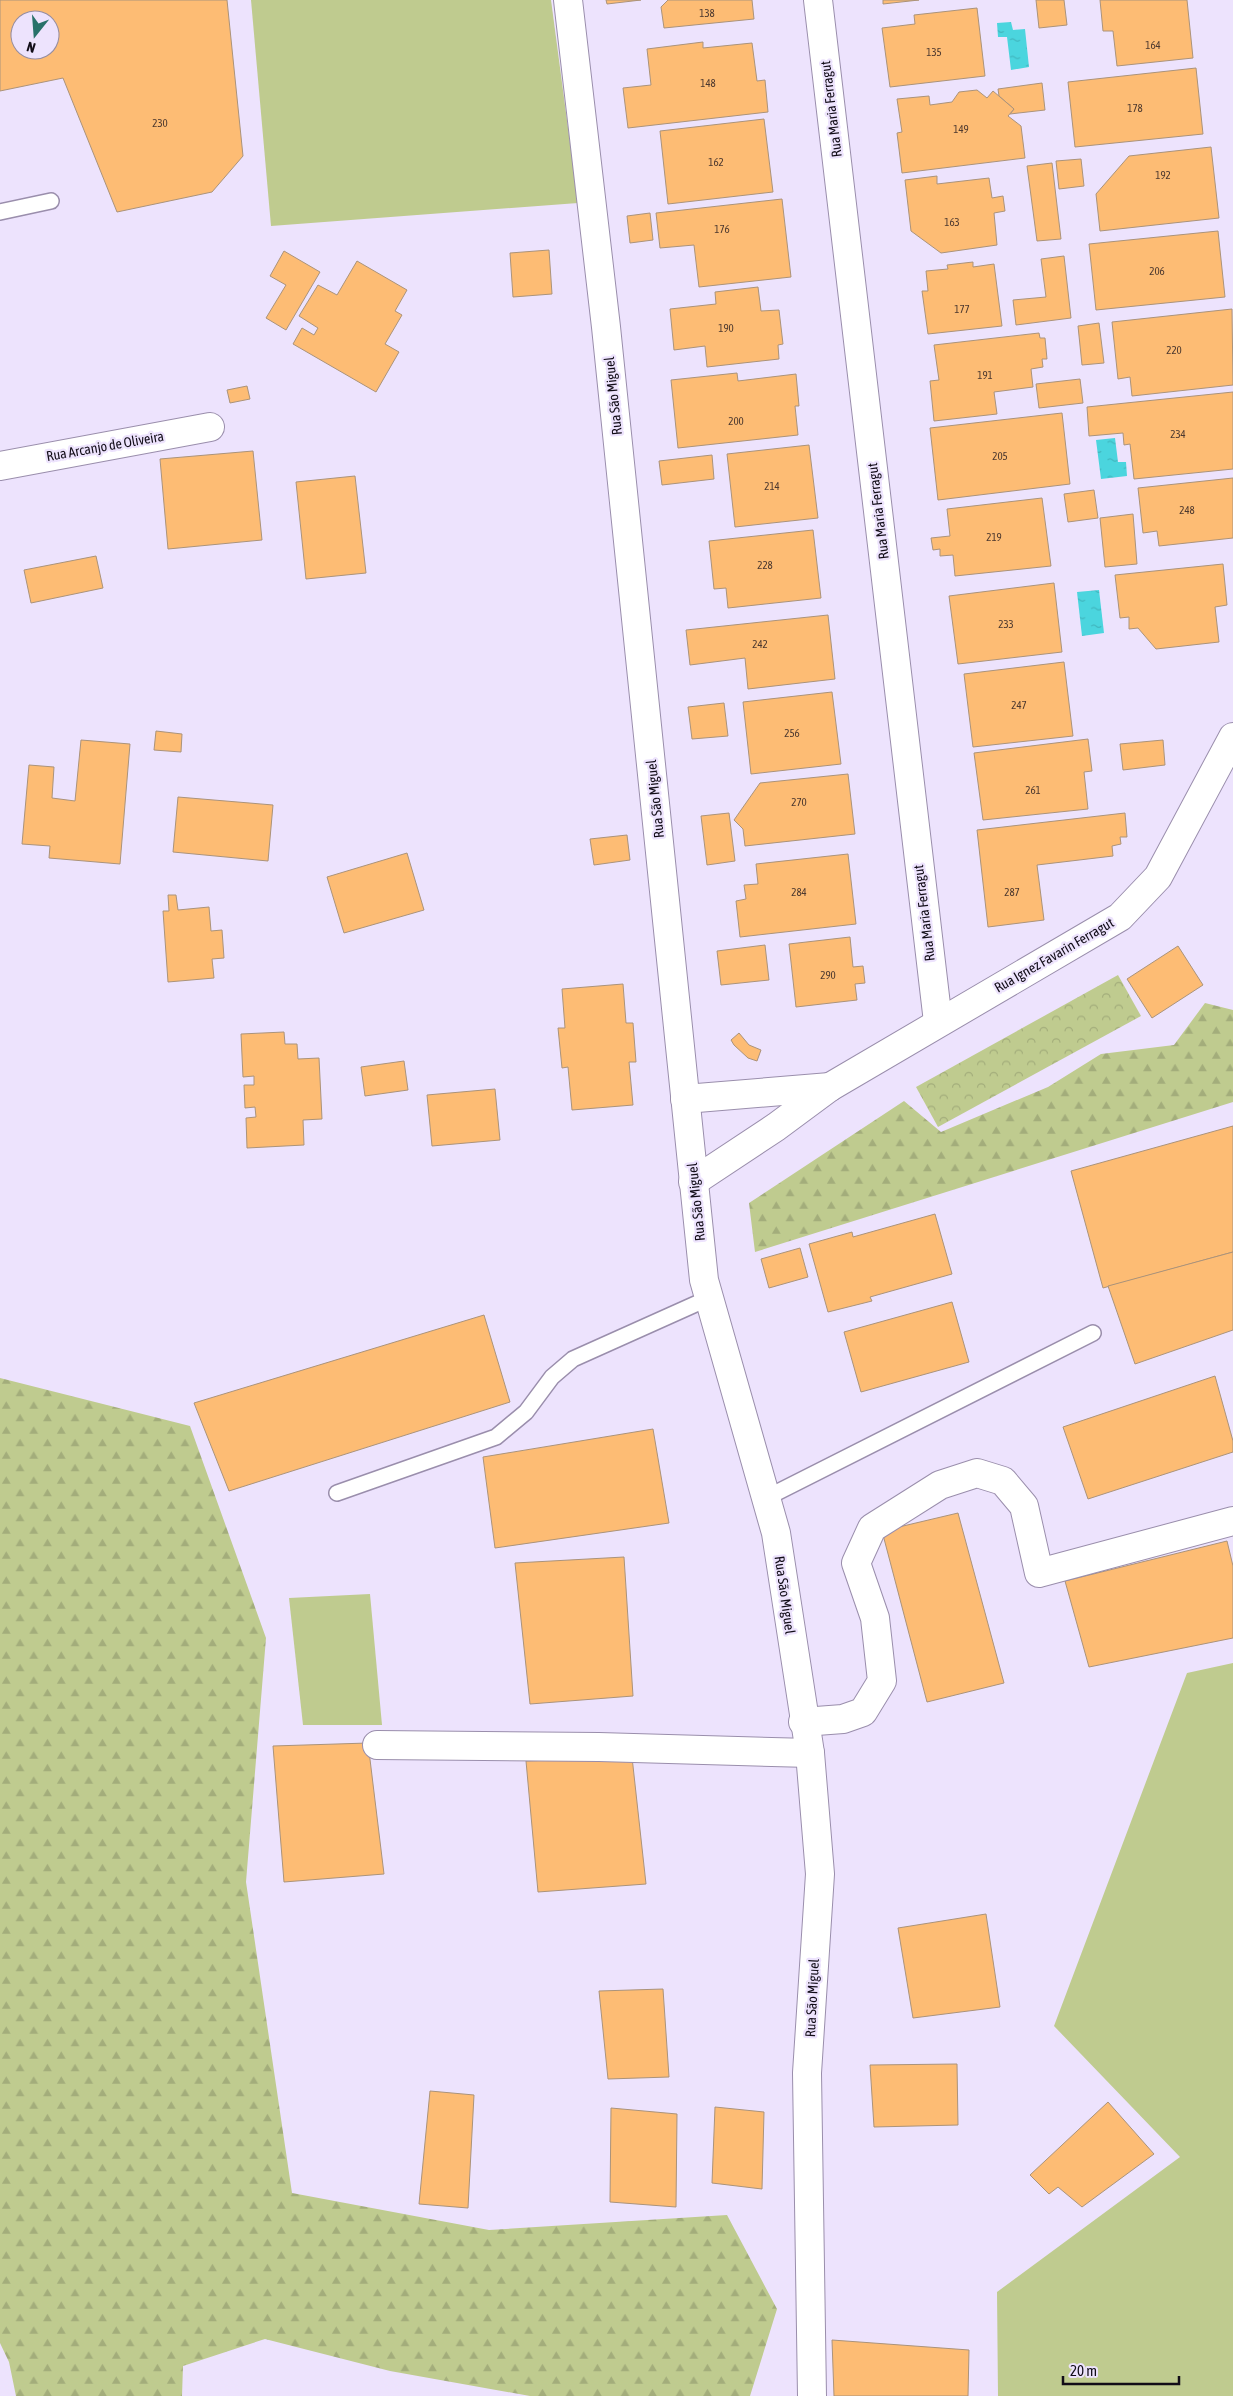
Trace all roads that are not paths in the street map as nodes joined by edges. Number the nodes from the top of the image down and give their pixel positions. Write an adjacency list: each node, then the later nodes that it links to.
1 (568, 0): 10 (street, Rua São Miguel)
2 (818, 0): 8 (street, Rua Maria Ferragut)
3 (52, 201): 4 (lane)
4 (0, 212)
5 (210, 427): 6 (street, Rua Arcanjo de Oliveira)
6 (0, 466)
7 (1233, 737): 8 (street, Rua Ignez Favarin Ferragut)
8 (938, 1022): 9 (street, Rua Ignez Favarin Ferragut)
9 (830, 1087): 10 (street, Rua Ignez Favarin Ferragut); 11 (street, Rua Ignez Favarin Ferragut)
10 (685, 1099): 11 (street, Rua São Miguel)
11 (693, 1182): 12 (street, Rua São Miguel)
12 (709, 1298): 14 (lane); 15 (street, Rua São Miguel)
13 (1093, 1333): 15 (lane)
14 (337, 1493)
15 (766, 1498): 17 (street, Rua São Miguel)
16 (1233, 1521): 17 (street)
17 (803, 1722): 19 (street, Rua São Miguel)
18 (377, 1745): 19 (street)
19 (810, 1753): 20 (street, Rua São Miguel)
20 (812, 2396)

